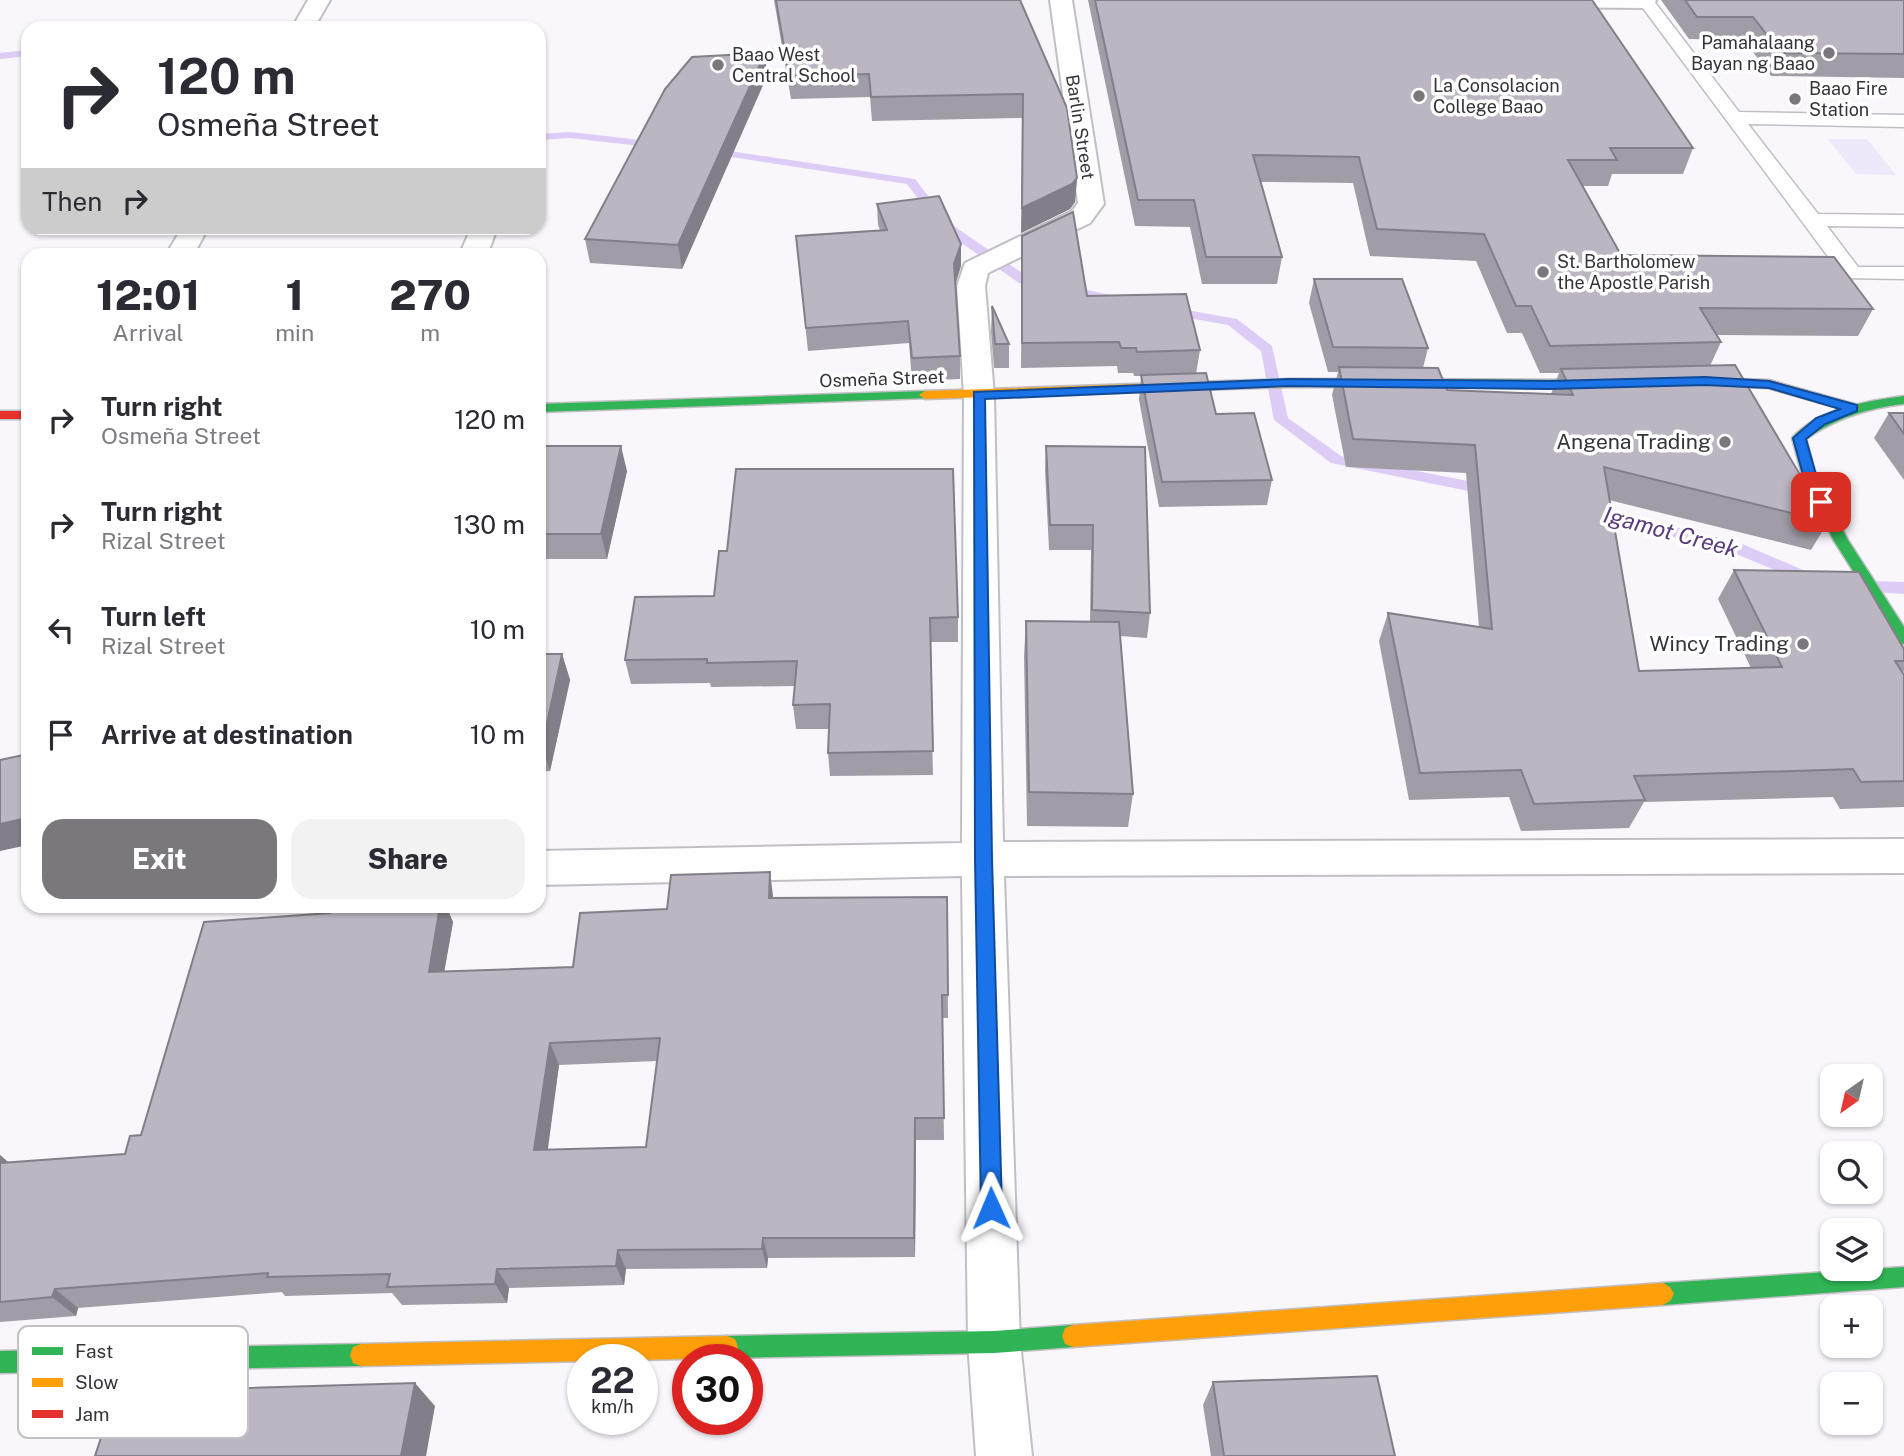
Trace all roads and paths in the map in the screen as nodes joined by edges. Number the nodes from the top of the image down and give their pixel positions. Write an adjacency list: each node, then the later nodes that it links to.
1 (319, 0): 5 (street)
2 (1061, 0): 13 (street, Barlin Street)
3 (1525, 0): 4 (street)
4 (1645, 0): 6 (lane)
5 (307, 21)
6 (1736, 118): 7 (lane); 8 (lane)
7 (1904, 121)
8 (1812, 220): 9 (lane); 10 (lane)
9 (1904, 221)
10 (1904, 273)
11 (1678, 382): 16 (street)
12 (1627, 383): 13 (street, Osmeña Street)
13 (979, 395): 15 (street, Osmeña Street); 21 (street, Barlin Street)
14 (1904, 400): 16 (street)
15 (546, 408)
16 (1853, 408): 19 (street)
17 (0, 415): 18 (street)
18 (21, 415)
19 (1904, 639)
20 (1904, 856): 21 (street)
21 (983, 859): 22 (street); 24 (street, Barlin Street)
22 (546, 868)
23 (1904, 1277): 24 (street)
24 (995, 1342): 25 (street); 28 (street, Barlin Street)
25 (248, 1357)
26 (0, 1362): 27 (street)
27 (18, 1362)
28 (1004, 1456)

